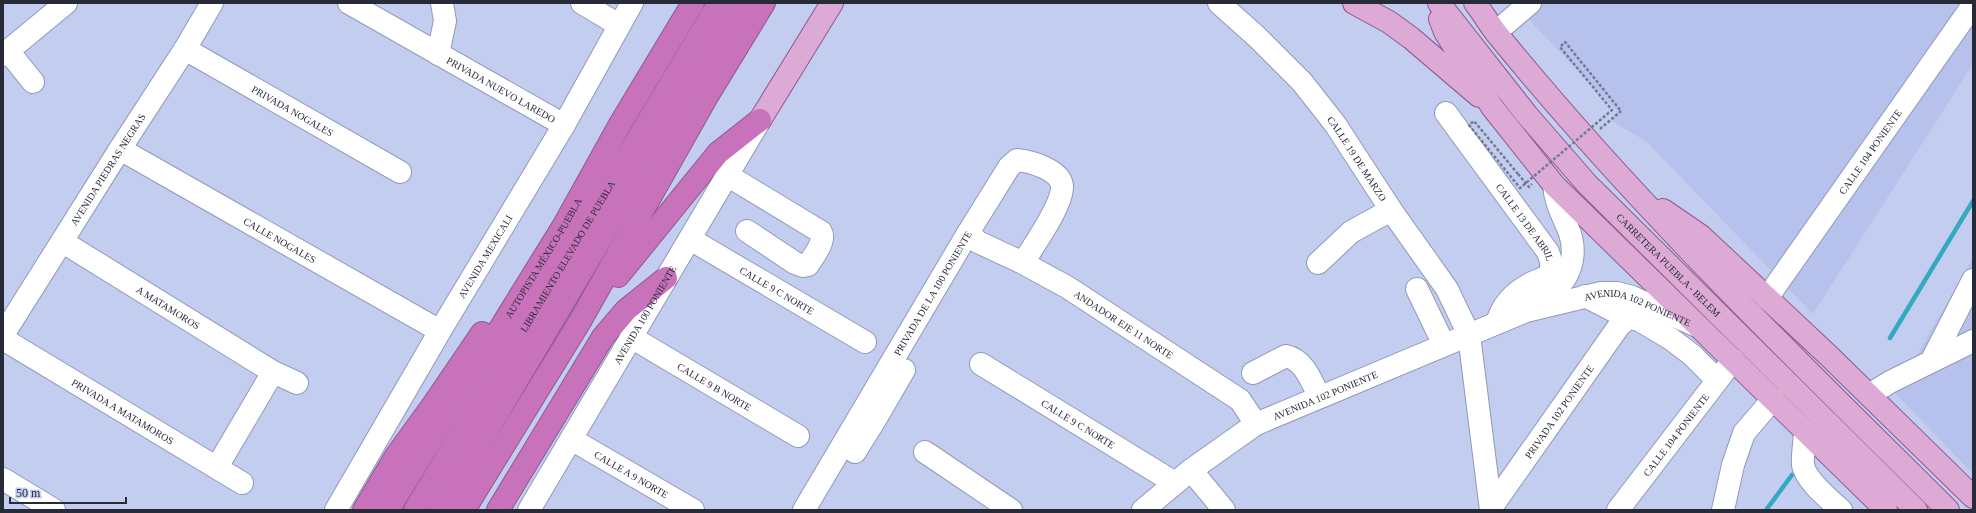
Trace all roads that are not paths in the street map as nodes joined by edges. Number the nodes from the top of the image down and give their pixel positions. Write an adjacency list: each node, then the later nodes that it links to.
1 (66, 3): 24 (street)
2 (212, 3): 23 (street, AVENIDA PIEDRAS NEGRAS)
3 (349, 3): 25 (street, PRIVADA NUEVO LAREDO)
4 (442, 3): 25 (street, PRIVADA NUEVO LAREDO)
5 (582, 3): 21 (street)
6 (632, 3): 21 (street, AVENIDA MEXICALI)
7 (685, 3): 22 (highway)
8 (693, 3): 22 (highway, AUTOPISTA MÉXICO-PUEBLA)
9 (719, 3): 87 (highway, LIBRAMIENTO ELEVADO DE PUEBLA)
10 (740, 3): 88 (highway, LIBRAMIENTO ELEVADO DE PUEBLA)
11 (764, 3): 51 (highway)
12 (832, 3): 29 (main road)
13 (1219, 3): 37 (street, CALLE 19 DE MARZO)
14 (1354, 3): 27 (main road)
15 (1433, 3): 27 (main road)
16 (1439, 3): 102 (main road, CARRETERA PUEBLA - BELEM)
17 (1475, 3): 20 (main road)
18 (1530, 3): 20 (street)
19 (1973, 5): 48 (street, CALLE 104 PONIENTE)
20 (1489, 18): 36 (main road)
21 (619, 25): 30 (street, AVENIDA MEXICALI)
22 (668, 43): 31 (highway, AUTOPISTA MÉXICO-PUEBLA)
23 (185, 49): 32 (street, AVENIDA PIEDRAS NEGRAS); 33 (street, PRIVADA NOGALES)
24 (5, 53): 26 (street)
25 (438, 54): 30 (street, PRIVADA NUEVO LAREDO)
26 (33, 82)
27 (1492, 107): 35 (main road)
28 (1446, 113): 52 (street, CALLE 13 DE ABRIL)
29 (760, 120): 34 (street, AVENIDA 100 PONIENTE); 51 (highway)
30 (564, 125): 54 (street, AVENIDA MEXICALI)
31 (619, 126): 85 (highway); 86 (highway, AUTOPISTA MÉXICO-PUEBLA)
32 (120, 149): 41 (street, AVENIDA PIEDRAS NEGRAS); 54 (street, CALLE NOGALES)
33 (400, 172)
34 (728, 175): 38 (street); 40 (street, AVENIDA 100 PONIENTE)
35 (1554, 185): 49 (street, AVENIDA 102 PONIENTE); 53 (main road)
36 (1636, 193): 48 (main road); 103 (main road)
37 (1391, 210): 43 (street); 56 (street, CALLE 19 DE MARZO)
38 (747, 231)
39 (973, 237): 42 (street, ANDADOR EJE 11 NORTE); 42 (street); 93 (street, PRIVADA DE LA 100 PONIENTE); 94 (street, PRIVADA DE LA 100 PONIENTE)
40 (690, 239): 44 (street, AVENIDA 100 PONIENTE); 60 (street, CALLE 9 C NORTE)
41 (63, 242): 55 (street, AVENIDA PIEDRAS NEGRAS); 65 (street, A MATAMOROS)
42 (1023, 263): 72 (street, ANDADOR EJE 11 NORTE)
43 (1318, 263)
44 (666, 278): 57 (street, AVENIDA 100 PONIENTE); 90 (highway)
45 (1973, 280): 63 (street)
46 (1417, 289): 61 (street)
47 (1585, 296): 49 (street, AVENIDA 102 PONIENTE); 50 (street); 53 (street, AVENIDA 102 PONIENTE)
48 (1768, 298): 69 (main road)
49 (1526, 311): 52 (street, AVENIDA 102 PONIENTE)
50 (1628, 318): 67 (street); 82 (street, PRIVADA 102 PONIENTE)
51 (579, 323): 89 (highway)
52 (1496, 323): 56 (street, AVENIDA 102 PONIENTE)
53 (1702, 328): 62 (main road)
54 (440, 331): 84 (street, AVENIDA MEXICALI)
55 (3, 335)
56 (1469, 335): 61 (street, AVENIDA 102 PONIENTE); 82 (street)
57 (631, 337): 74 (street, CALLE 9 B NORTE); 75 (street, AVENIDA 100 PONIENTE)
58 (3, 340): 77 (street, PRIVADA A MATAMOROS)
59 (1973, 341): 63 (street)
60 (865, 342)
61 (1444, 345): 70 (street, AVENIDA 102 PONIENTE)
62 (1733, 360): 67 (street, CALLE 104 PONIENTE); 71 (main road)
63 (1932, 360): 69 (street)
64 (981, 364): 78 (street, CALLE 9 C NORTE)
65 (273, 372): 68 (street, A MATAMOROS); 77 (street)
66 (1253, 373): 70 (street)
67 (1717, 380): 98 (street, CALLE 104 PONIENTE)
68 (297, 382)
69 (1869, 395): 81 (main road)
70 (1319, 396): 72 (street, AVENIDA 102 PONIENTE)
71 (1773, 399): 73 (main road); 99 (street)
72 (1256, 424): 78 (street, AVENIDA 102 PONIENTE)
73 (1806, 431): 100 (street); 101 (main road)
74 (798, 436)
75 (571, 439): 91 (street, AVENIDA 100 PONIENTE); 92 (street, CALLE A 9 NORTE)
76 (925, 452): 95 (street)
77 (217, 467): 80 (street, PRIVADA A MATAMOROS)
78 (1183, 477): 96 (street, AVENIDA 102 PONIENTE); 97 (street, CALLE 9 C NORTE)
79 (3, 479): 83 (street)
80 (242, 483)
81 (1969, 489)
82 (1491, 509)
83 (54, 510)
84 (336, 510)
85 (364, 510)
86 (388, 510)
87 (415, 510)
88 (440, 510)
89 (464, 510)
90 (498, 510)
91 (529, 510)
92 (693, 510)
93 (804, 510)
94 (816, 510)
95 (1011, 510)
96 (1143, 510)
97 (1224, 510)
98 (1618, 510)
99 (1723, 510)
100 (1841, 510)
101 (1886, 510)
102 (1916, 510)
103 (1948, 510)

